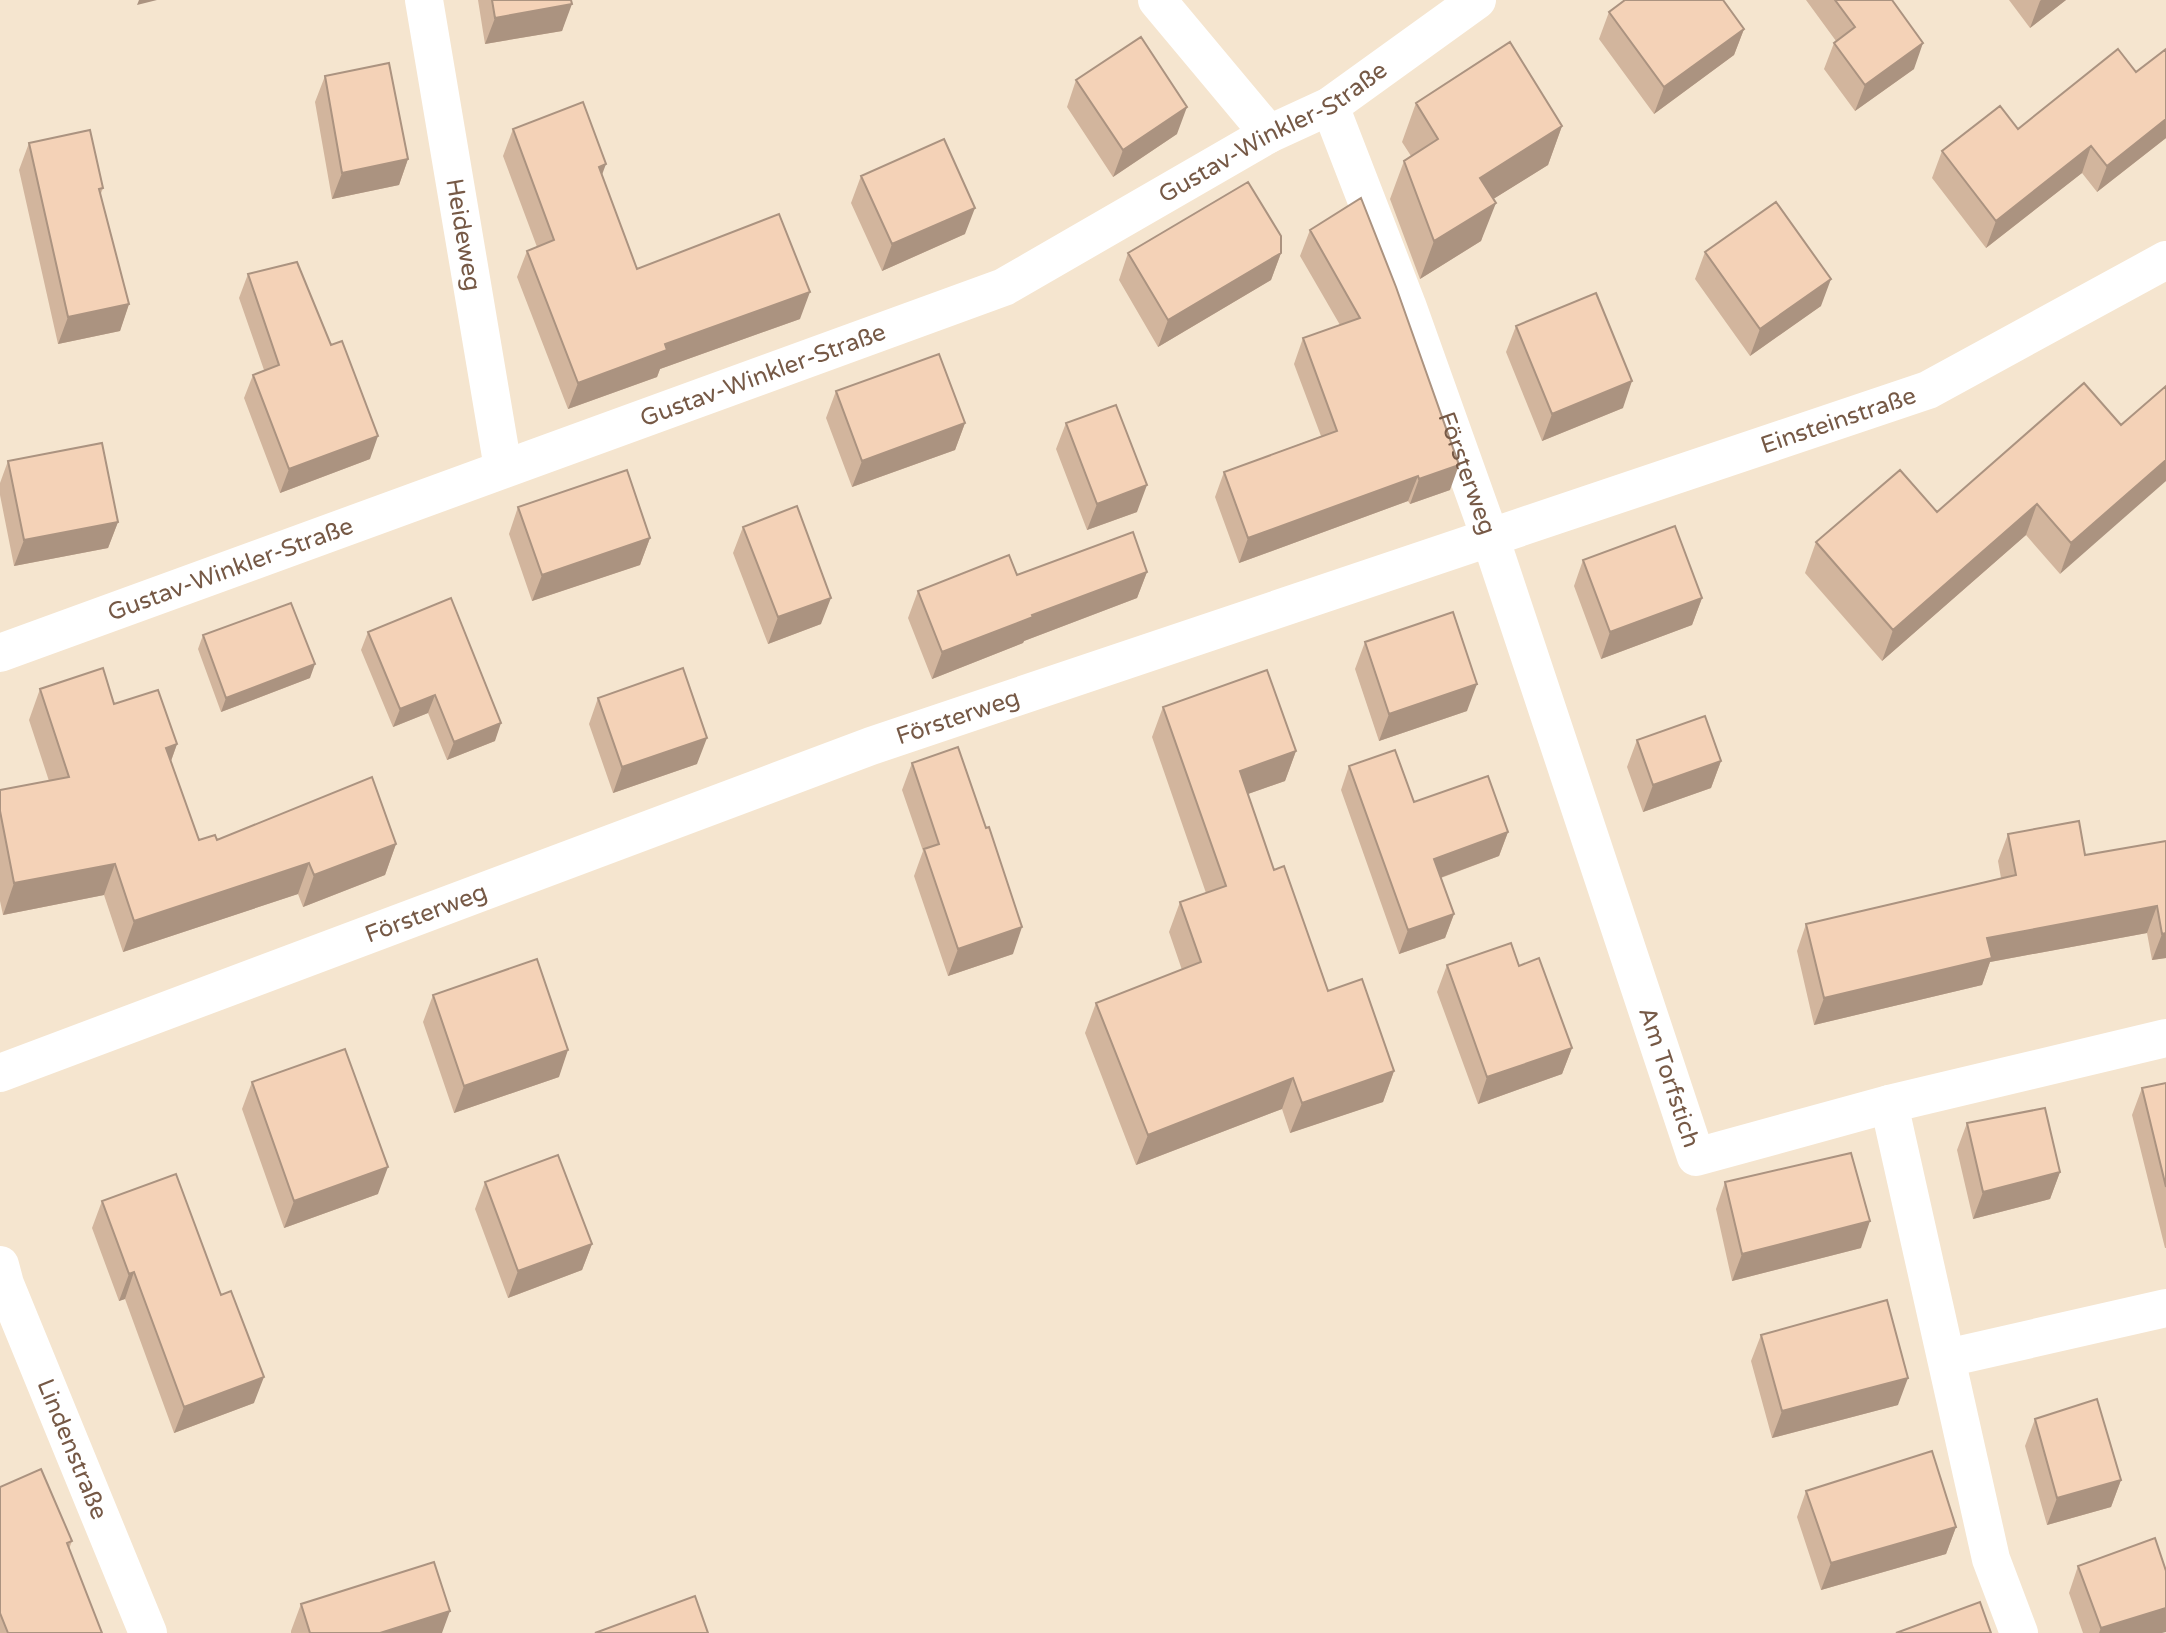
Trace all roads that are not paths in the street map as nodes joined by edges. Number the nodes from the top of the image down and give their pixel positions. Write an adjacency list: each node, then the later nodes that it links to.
1 (424, 0): 7 (street, Heideweg)
2 (1157, 0): 5 (street)
3 (1477, 0): 4 (street, Gustav-Winkler-Straße)
4 (1330, 106): 5 (street, Gustav-Winkler-Straße); 8 (street, Försterweg)
5 (1269, 134): 7 (street, Gustav-Winkler-Straße)
6 (2166, 260): 8 (street, Einsteinstraße)
7 (503, 468): 9 (street, Gustav-Winkler-Straße)
8 (1490, 537): 11 (street, Försterweg); 12 (street, Am Torfstich)
9 (0, 653)
10 (2166, 1038): 12 (street, Am Torfstich)
11 (0, 1073)
12 (1889, 1104): 15 (street)
13 (0, 1265): 16 (street, Lindenstraße)
14 (2166, 1308): 15 (street)
15 (1947, 1358): 17 (street)
16 (148, 1633)
17 (2019, 1633)

